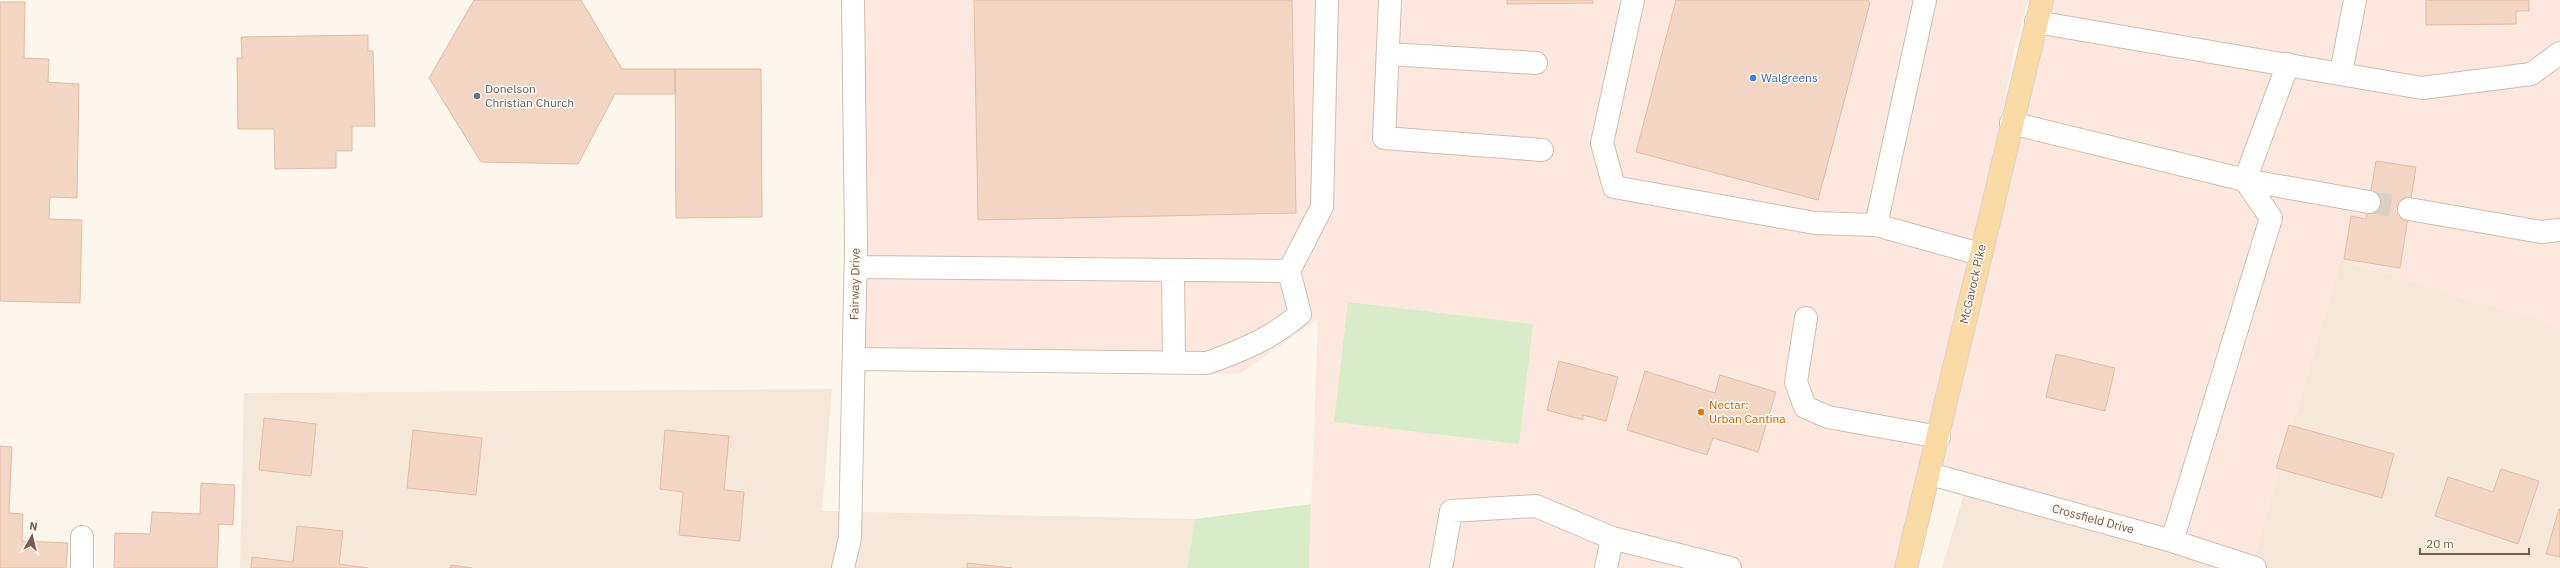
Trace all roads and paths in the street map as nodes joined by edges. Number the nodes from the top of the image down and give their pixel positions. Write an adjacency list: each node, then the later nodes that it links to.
1 (853, 0): 22 (street, Fairway Drive)
2 (1327, 0): 24 (street)
3 (1390, 0): 10 (street)
4 (1633, 0): 19 (street)
5 (1925, 0): 19 (street)
6 (2042, 0): 8 (main road, McGavock Pike)
7 (2355, 0): 13 (street)
8 (2036, 22): 12 (street); 14 (main road, McGavock Pike)
9 (2560, 53): 13 (street)
10 (1388, 54): 11 (street); 15 (street)
11 (1536, 63)
12 (2288, 64): 13 (street); 16 (street)
13 (2341, 72)
14 (2011, 123): 16 (street); 21 (main road, McGavock Pike)
15 (1542, 150)
16 (2245, 180): 17 (street); 32 (street)
17 (2369, 202)
18 (2409, 209): 20 (street)
19 (1876, 225): 21 (street)
20 (2560, 230)
21 (1980, 254): 28 (main road, McGavock Pike)
22 (856, 267): 23 (street); 26 (street, Fairway Drive)
23 (1173, 270): 24 (street); 27 (street)
24 (1289, 271): 27 (street)
25 (1806, 318): 28 (street)
26 (854, 359): 27 (street); 34 (street, Fairway Drive)
27 (1174, 363)
28 (1939, 437): 29 (main road, McGavock Pike)
29 (1930, 474): 32 (street, Crossfield Drive); 38 (main road, McGavock Pike)
30 (82, 537): 33 (street)
31 (1612, 538): 35 (street); 36 (street); 37 (street)
32 (2172, 540): 39 (street, Crossfield Drive)
33 (82, 568)
34 (844, 568)
35 (1441, 568)
36 (1606, 568)
37 (1730, 568)
38 (1906, 568)
39 (2255, 568)

